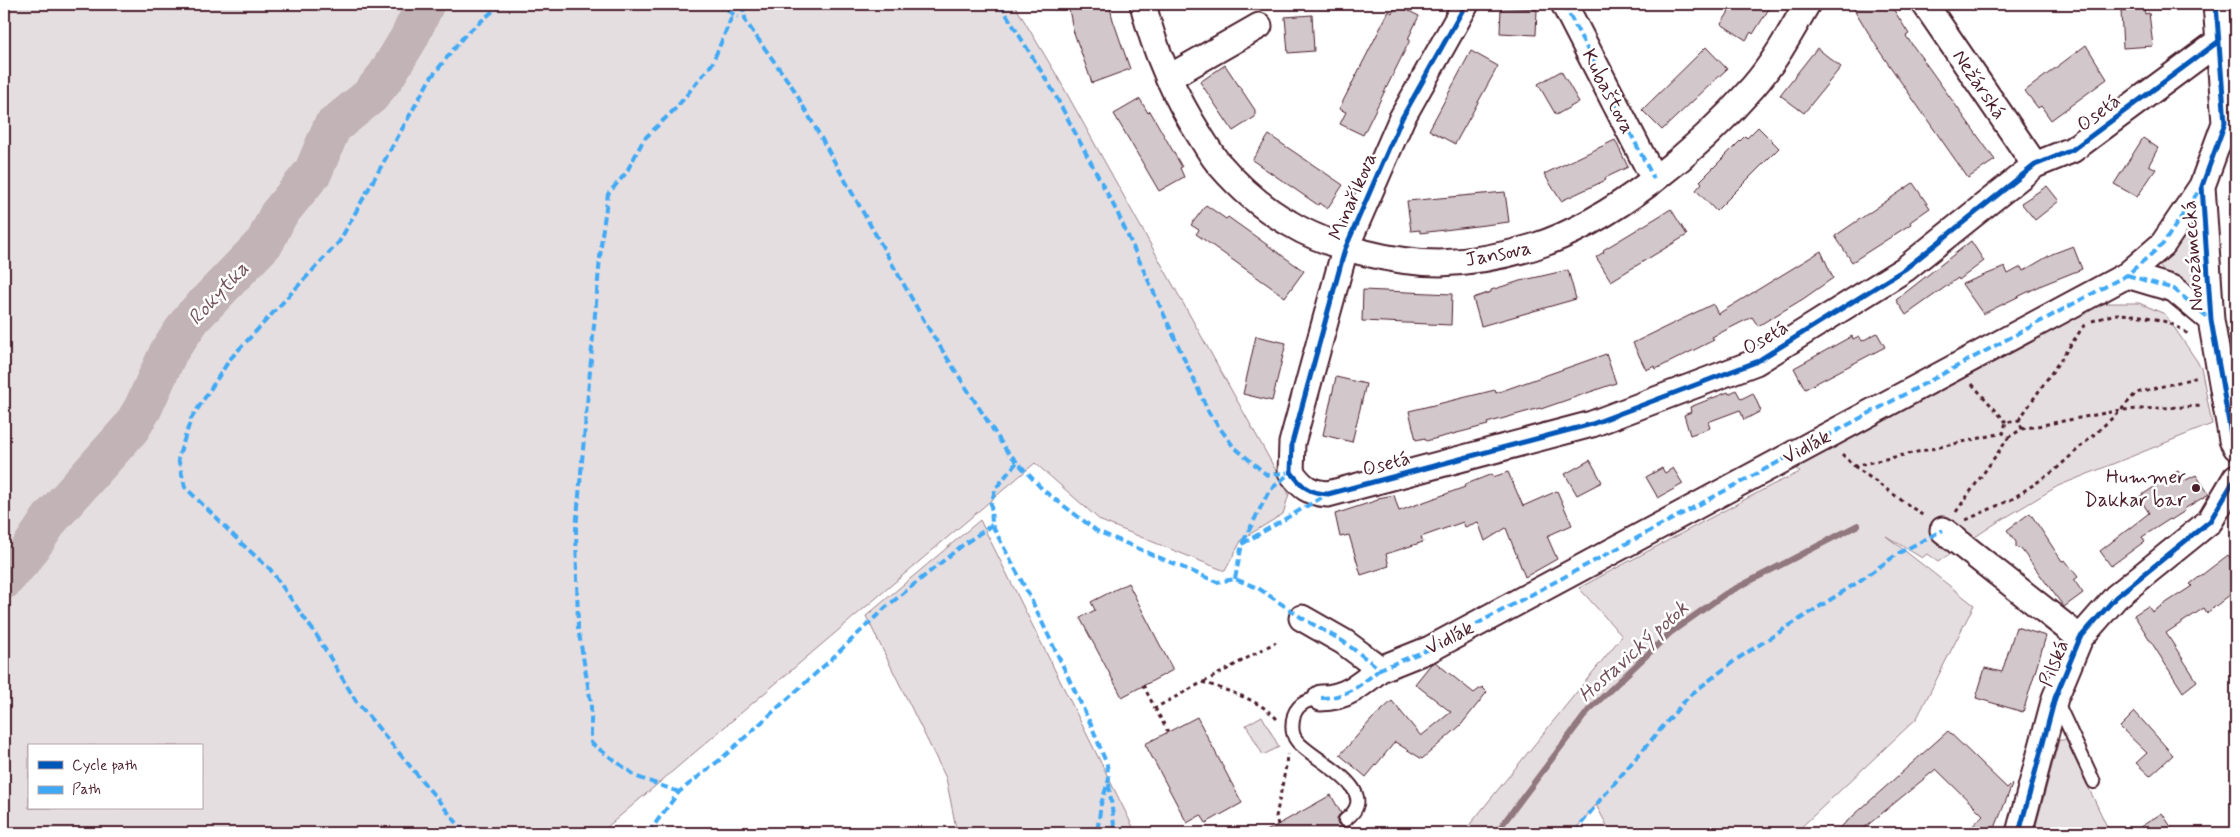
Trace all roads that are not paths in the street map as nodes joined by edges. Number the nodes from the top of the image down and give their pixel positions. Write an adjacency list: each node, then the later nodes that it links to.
1 (1143, 4): 9 (street, Jansova)
2 (1466, 4): 13 (street, Minaříkova)
3 (1564, 4): 11 (street, Kubaštova)
4 (1807, 4): 11 (street, Jansova)
5 (1925, 4): 10 (street, Nežárská)
6 (2216, 4): 8 (street, Novozámecká)
7 (1259, 26): 9 (street)
8 (2219, 41): 10 (street, Osetá); 12 (street, Novozámecká)
9 (1168, 78): 13 (street, Jansova)
10 (2035, 165): 16 (street, Osetá)
11 (1654, 179): 13 (street, Jansova)
12 (2202, 186): 14 (street, Vidlák); 15 (street, Novozámecká)
13 (1345, 248): 16 (street, Minaříkova)
14 (2127, 275): 15 (street); 22 (street, Vidlák)
15 (2220, 349): 17 (street, Novozámecká)
16 (1292, 443)
17 (2236, 447)
18 (2236, 476): 21 (street, Pilská)
19 (1943, 530): 21 (street, Pilská)
20 (1302, 618): 22 (street)
21 (2080, 638): 24 (street, Pilská)
22 (1380, 670): 23 (street, Vidlák)
23 (1321, 698): 26 (lane)
24 (2055, 698): 25 (lane); 27 (street, Pilská)
25 (2094, 782)
26 (1345, 820)
27 (2019, 833)

